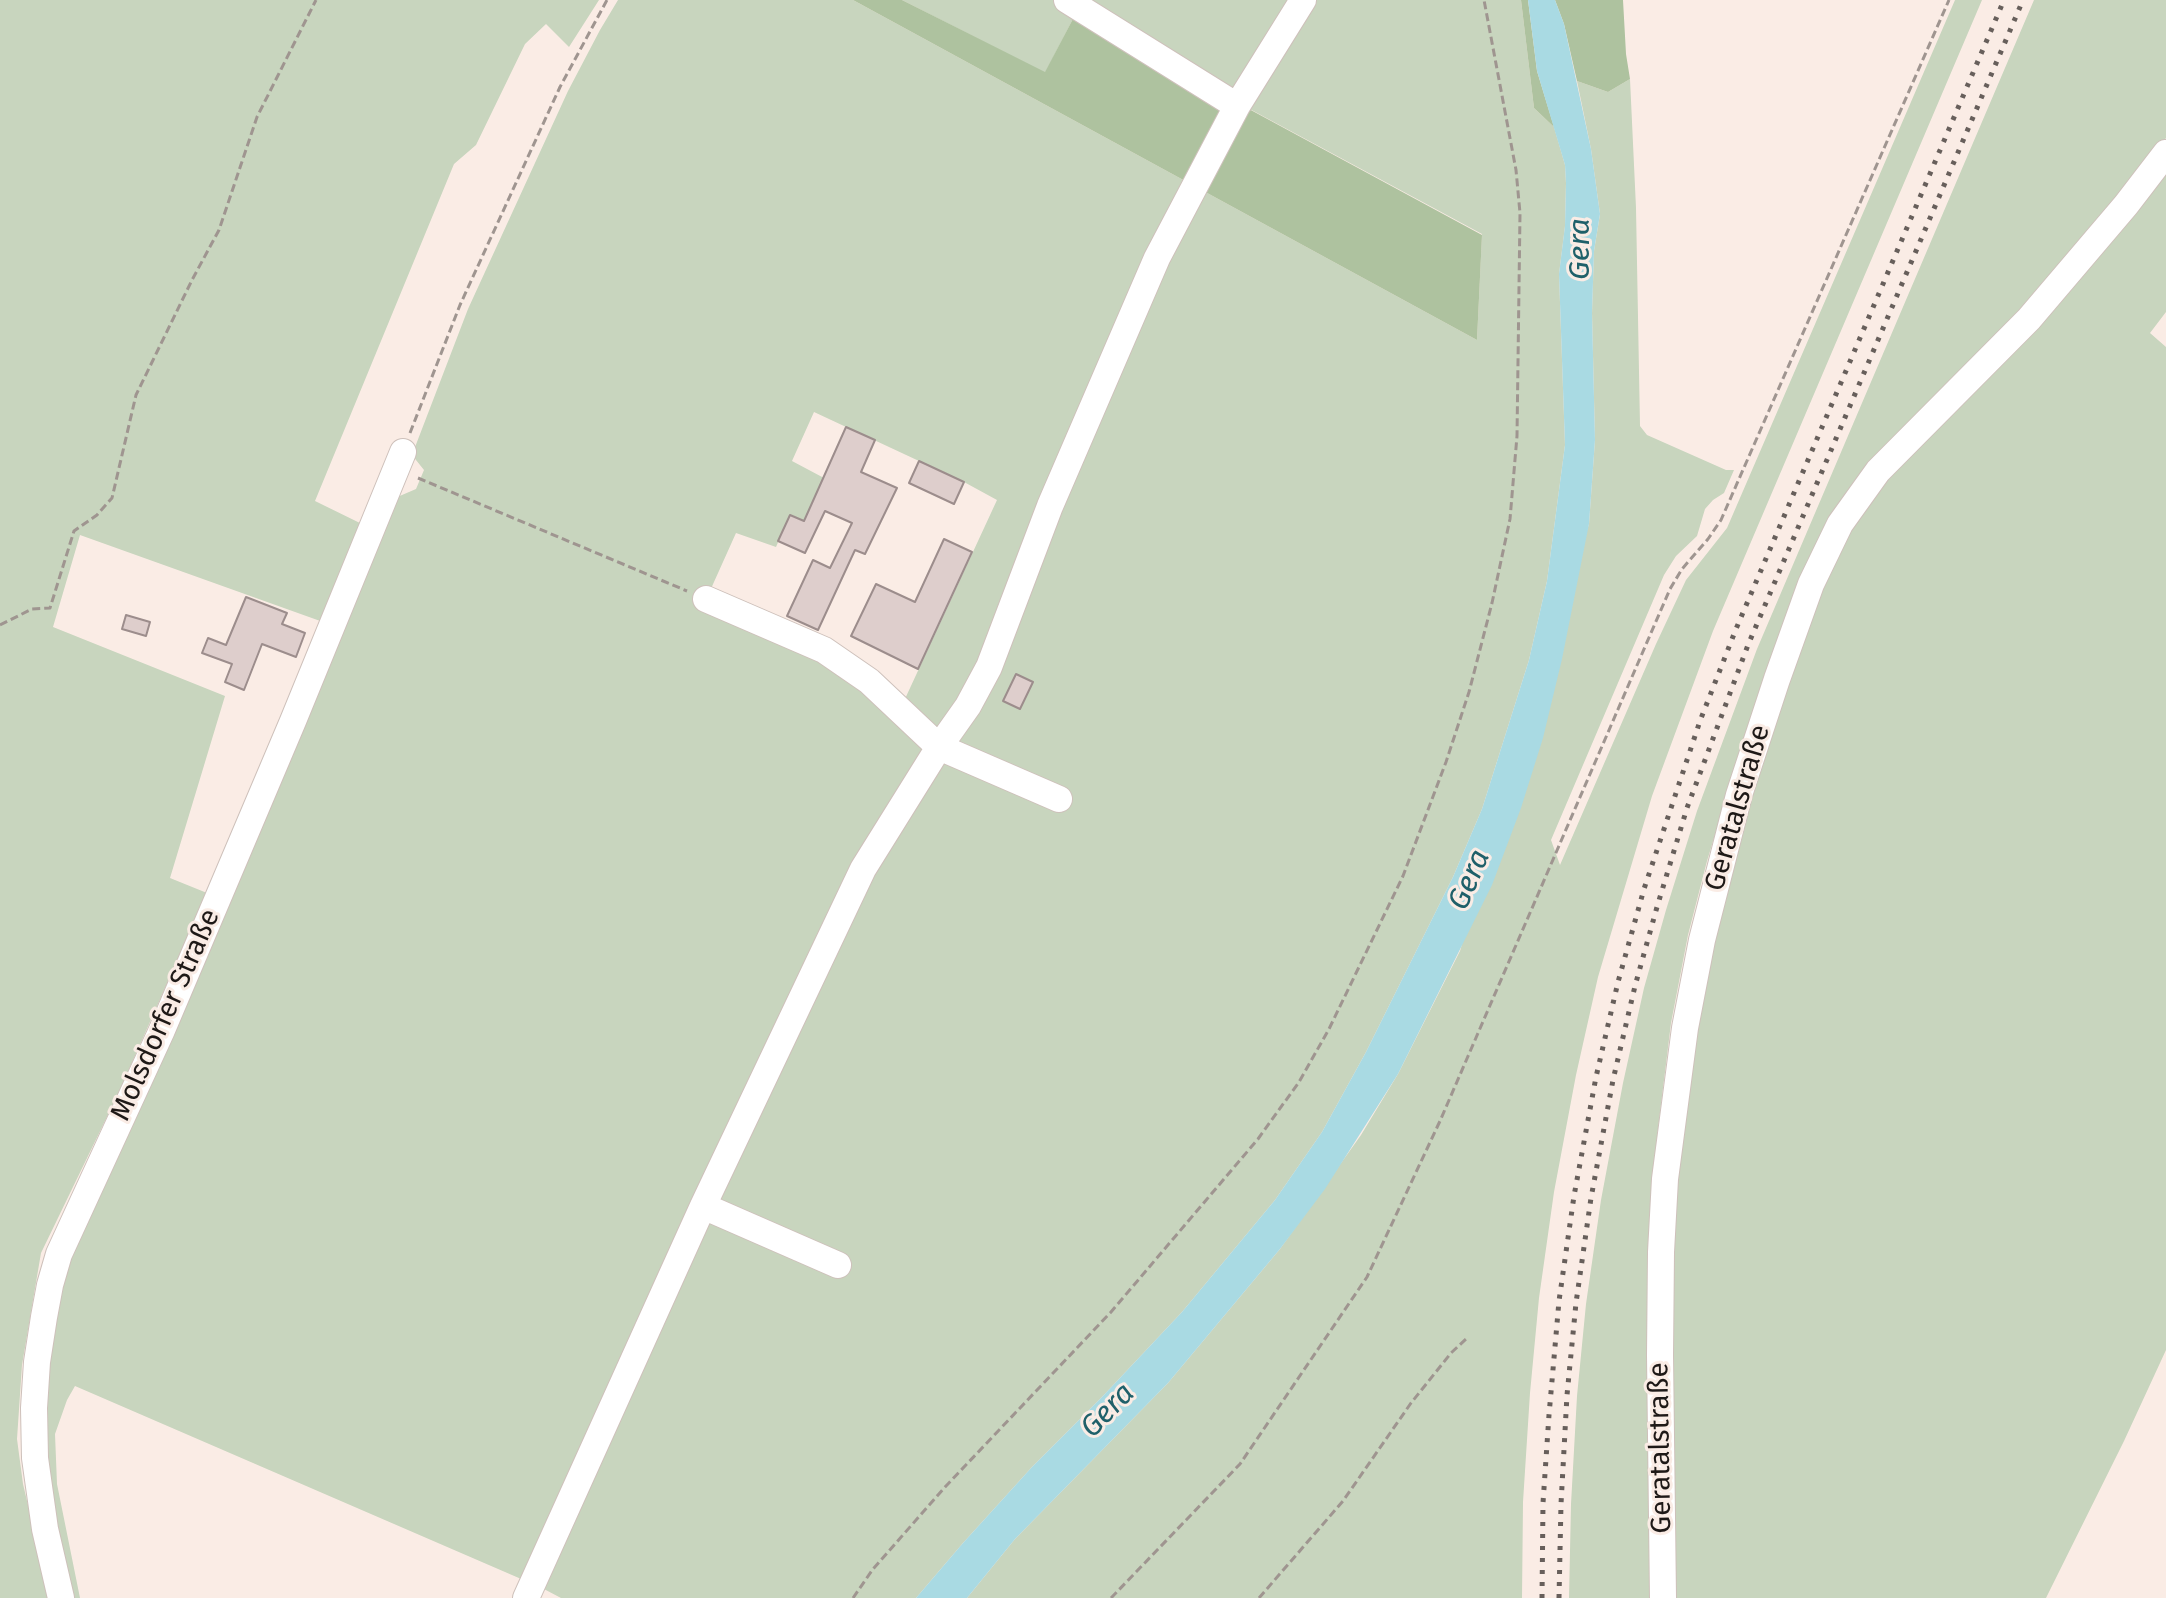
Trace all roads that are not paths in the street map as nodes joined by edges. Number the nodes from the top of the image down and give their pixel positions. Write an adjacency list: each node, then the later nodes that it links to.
1 (1067, 0): 3 (street)
2 (1303, 0): 3 (street)
3 (1237, 106): 7 (street)
4 (2166, 153): 13 (street, Geratalstraße)
5 (403, 452): 11 (street, Molsdorfer Straße)
6 (706, 599): 7 (street)
7 (939, 747): 8 (street); 9 (street)
8 (1059, 799)
9 (703, 1206): 10 (street); 12 (street)
10 (838, 1265)
11 (61, 1598)
12 (526, 1598)
13 (1663, 1598)

